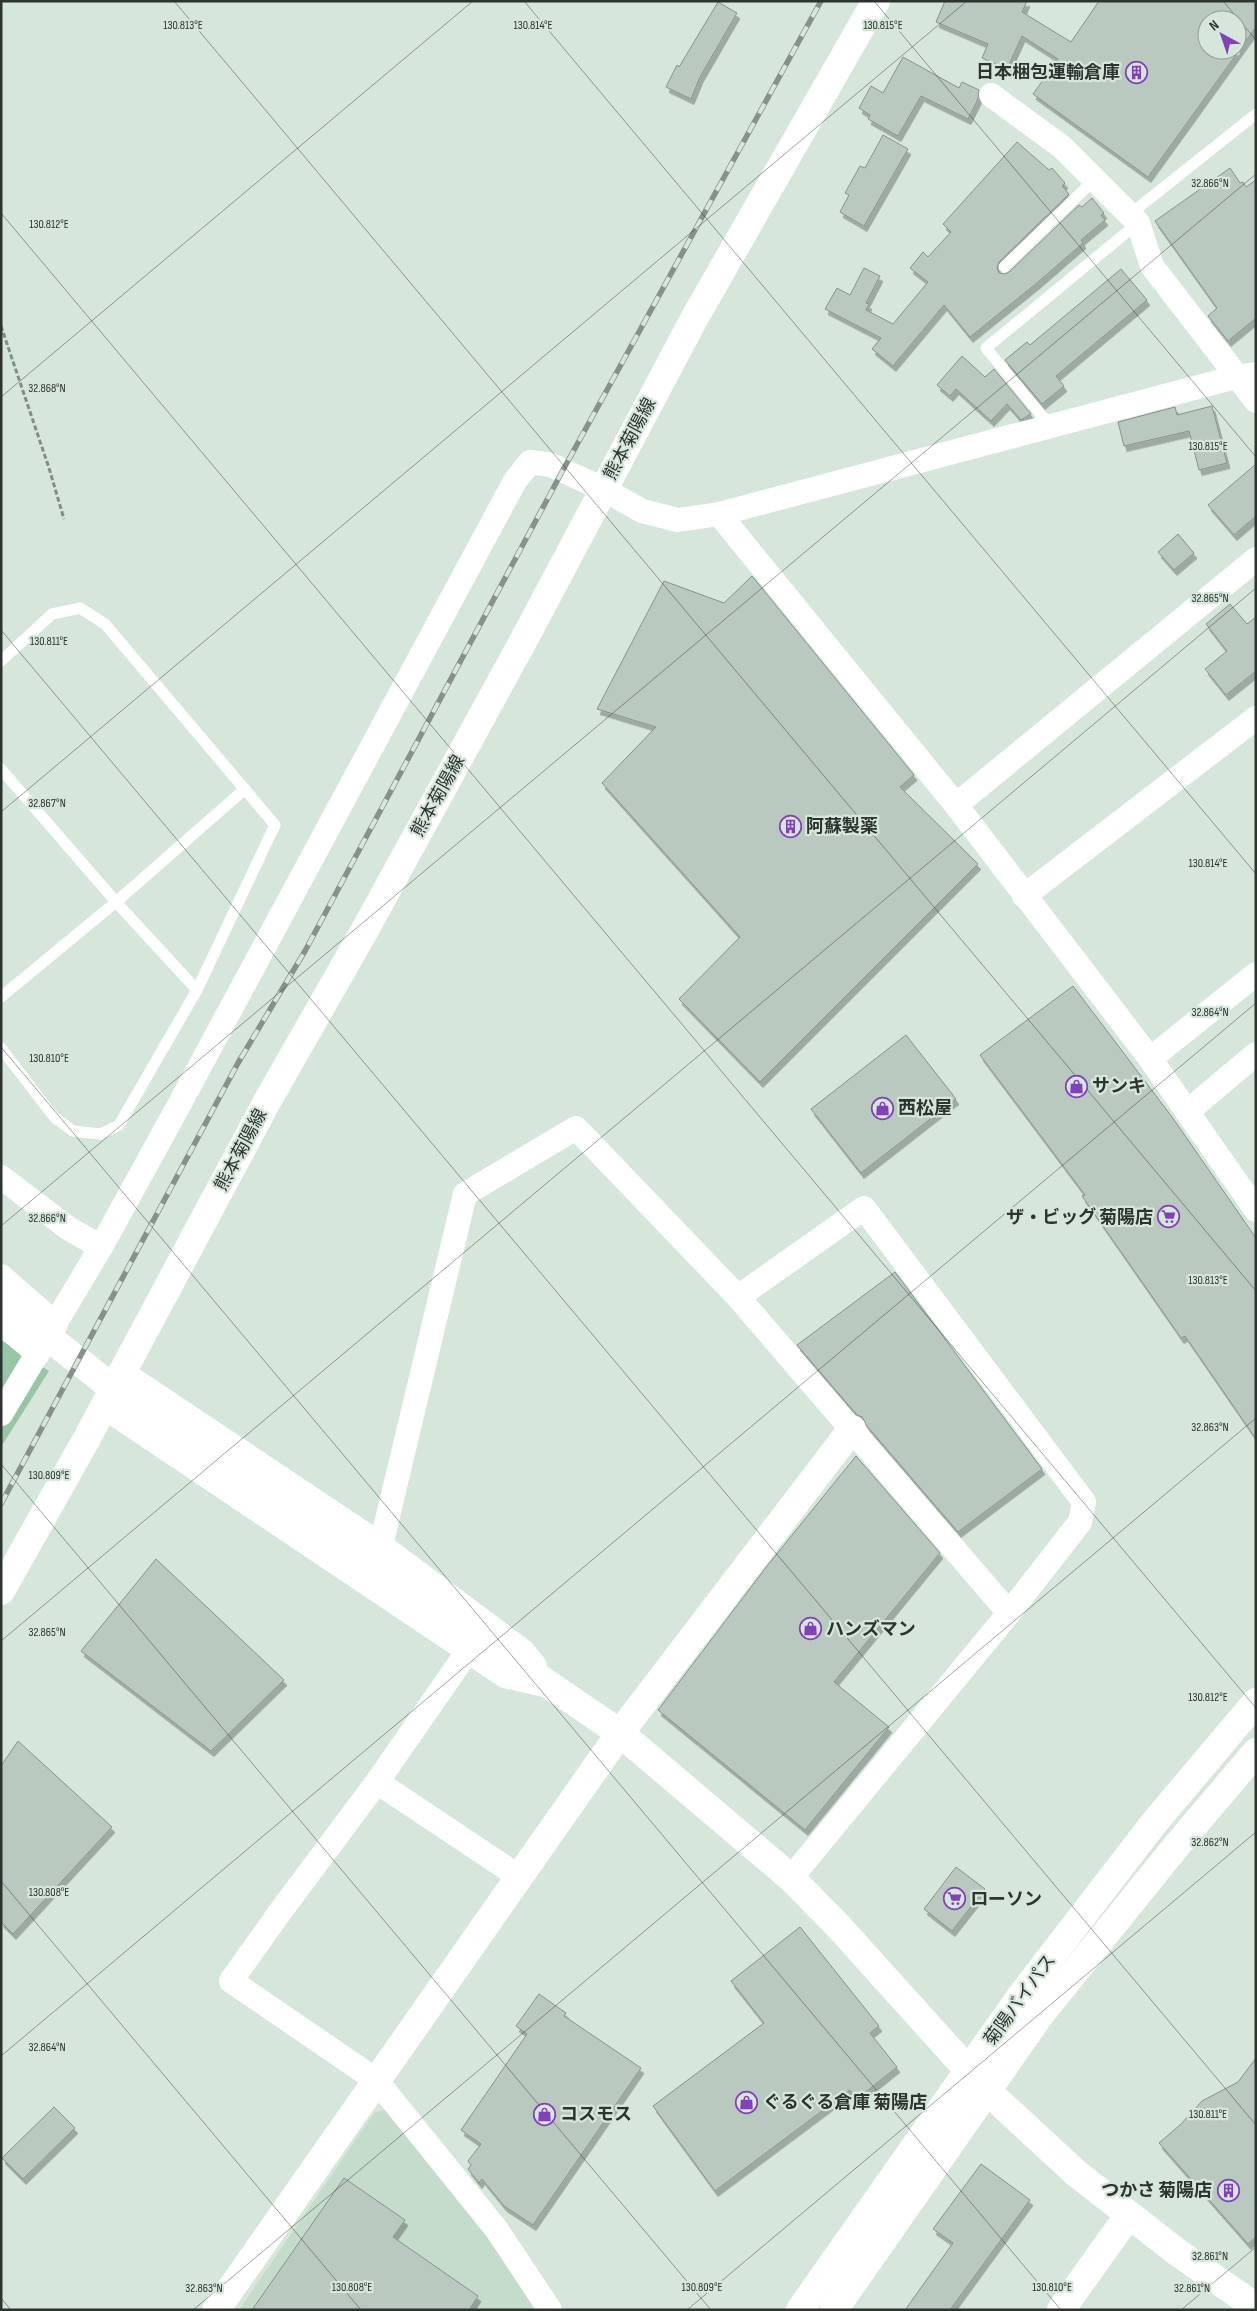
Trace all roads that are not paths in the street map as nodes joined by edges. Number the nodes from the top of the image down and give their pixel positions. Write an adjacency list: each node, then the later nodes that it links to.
1 (876, 1): 10 (main road, 熊本菊陽線)
2 (991, 96): 4 (street)
3 (1256, 114): 5 (lane)
4 (1094, 180): 5 (street); 6 (lane)
5 (1134, 219): 7 (street); 9 (lane)
6 (1004, 267)
7 (1246, 375): 8 (street); 9 (street)
8 (1256, 401)
9 (1051, 427): 11 (street)
10 (603, 489): 11 (street); 29 (street); 36 (main road, 熊本菊陽線)
11 (719, 514): 17 (street)
12 (1256, 559): 17 (street)
13 (1, 661): 16 (lane)
14 (1256, 718): 18 (street)
15 (1, 769): 19 (lane)
16 (245, 789): 19 (lane); 21 (lane)
17 (956, 806): 18 (street)
18 (1024, 896): 25 (street)
19 (116, 902): 21 (lane); 22 (lane)
20 (1256, 974): 25 (street)
21 (197, 990): 23 (lane)
22 (1, 997)
23 (1, 1048)
24 (1256, 1054): 26 (street)
25 (1150, 1059): 26 (street)
26 (1186, 1112): 28 (street)
27 (1, 1177): 29 (street)
28 (1256, 1210)
29 (101, 1247): 34 (street)
30 (1, 1276): 34 (street)
31 (738, 1297): 39 (street); 40 (street); 42 (street)
32 (1, 1300): 44 (main road)
33 (1, 1324): 35 (street)
34 (56, 1324): 35 (street)
35 (38, 1354): 38 (street)
36 (122, 1372): 37 (main road, 熊本菊陽線); 40 (street)
37 (104, 1407): 41 (main road, 熊本菊陽線); 43 (street)
38 (1, 1414)
39 (852, 1429): 42 (street); 46 (main road)
40 (381, 1545): 44 (street)
41 (1, 1591)
42 (1009, 1613): 50 (street)
43 (468, 1651): 44 (street); 48 (street)
44 (550, 1685): 46 (main road)
45 (1256, 1702): 51 (main road, 菊陽バイパス)
46 (620, 1733): 49 (main road); 50 (main road)
47 (1256, 1752): 53 (main road, 菊陽バイパス)
48 (377, 1782): 49 (street); 52 (street)
49 (518, 1876): 52 (main road)
50 (792, 1878): 51 (main road)
51 (968, 2070): 53 (main road); 58 (main road, 菊陽バイパス)
52 (376, 2080): 56 (main road); 57 (street)
53 (986, 2090): 54 (main road); 59 (main road, 菊陽バイパス)
54 (1128, 2216): 55 (main road); 60 (main road)
55 (1256, 2307)
56 (216, 2310)
57 (550, 2310)
58 (800, 2310)
59 (834, 2310)
60 (1061, 2310)

